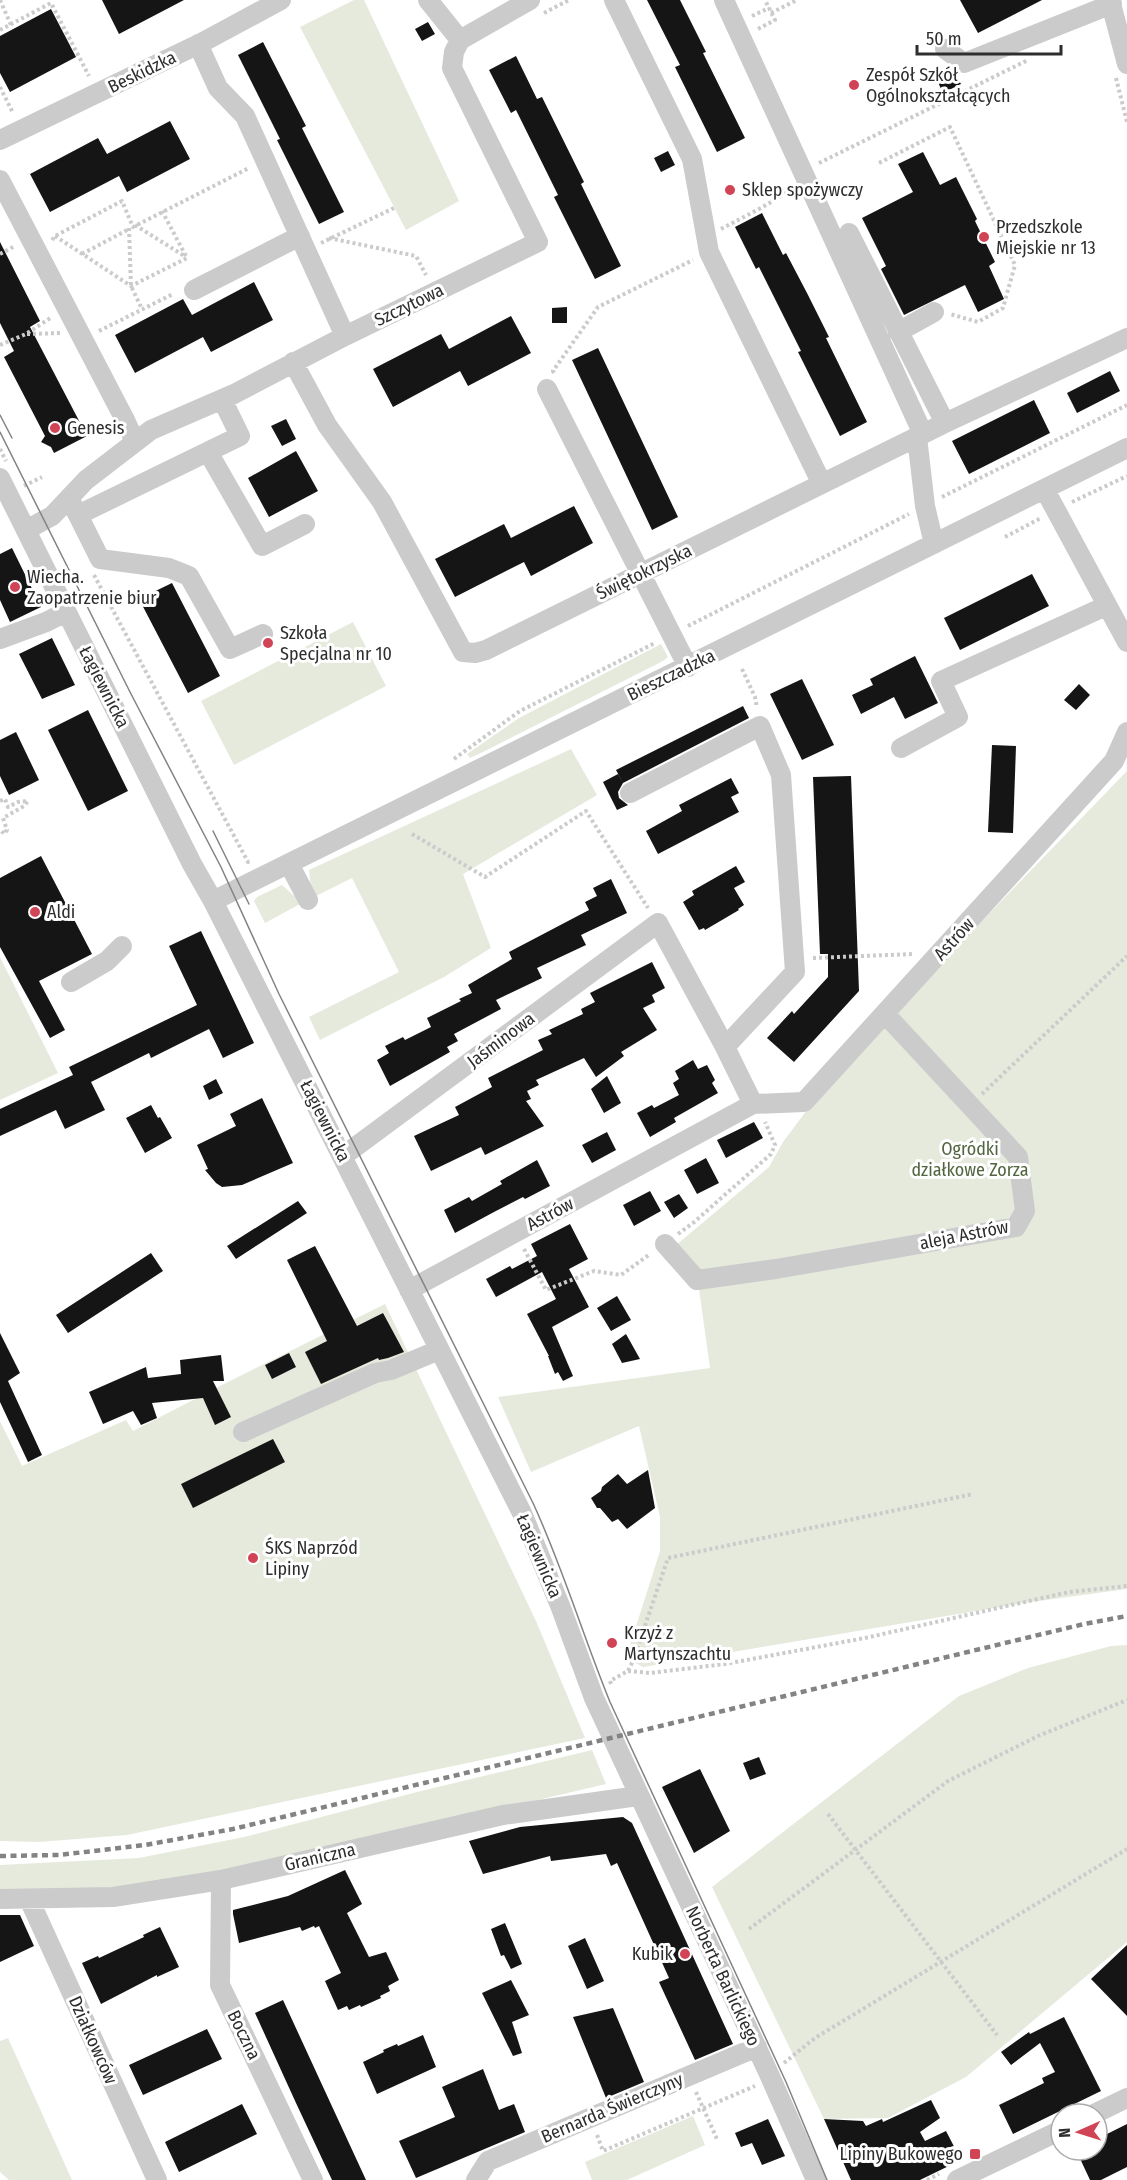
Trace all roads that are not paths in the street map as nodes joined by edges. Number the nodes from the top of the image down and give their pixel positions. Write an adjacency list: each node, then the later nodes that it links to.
1 (281, 0): 8 (street, Beskidzka)
2 (428, 0): 7 (street)
3 (614, 0): 29 (street)
4 (724, 0): 24 (street)
5 (1111, 2): 9 (street); 10 (street)
6 (534, 8): 7 (street)
7 (460, 40): 18 (street, Szczytowa)
8 (198, 44): 11 (street, Beskidzka); 14 (street)
9 (945, 49)
10 (1121, 66)
11 (0, 140)
12 (0, 180): 25 (street)
13 (849, 234): 17 (street)
14 (303, 243): 15 (street); 18 (street)
15 (194, 290)
16 (934, 312): 17 (street)
17 (898, 332): 23 (street)
18 (345, 336): 20 (street, Szczytowa)
19 (1127, 338): 23 (street, Świętokrzyska)
20 (293, 362): 22 (street, Szczytowa); 35 (street, Świętokrzyska)
21 (552, 385): 35 (street)
22 (222, 399): 25 (street, Szczytowa); 27 (street)
23 (945, 423): 24 (street, Świętokrzyska)
24 (920, 435): 29 (street, Świętokrzyska); 34 (street)
25 (135, 442): 31 (street, Szczytowa)
26 (1127, 448): 30 (street, Bieszczadzka)
27 (208, 452): 31 (street); 32 (street)
28 (0, 478): 33 (street, Łagiewnicka)
29 (822, 484): 35 (street, Świętokrzyska)
30 (1045, 490): 34 (street, Bieszczadzka); 36 (street)
31 (74, 507): 33 (street, Szczytowa); 38 (street)
32 (305, 524)
33 (26, 530): 37 (street, Łagiewnicka)
34 (934, 544): 41 (street, Bieszczadzka)
35 (641, 573): 41 (street)
36 (1106, 606): 40 (street); 43 (street)
37 (66, 612): 39 (street); 47 (street, Łagiewnicka)
38 (263, 634)
39 (0, 639)
40 (1127, 642)
41 (688, 667): 45 (street, Bieszczadzka)
42 (1127, 732): 50 (street, Astrów)
43 (901, 748)
44 (630, 793): 51 (street)
45 (289, 864): 46 (street); 47 (street, Bieszczadzka)
46 (308, 900)
47 (213, 901): 53 (street, Łagiewnicka)
48 (122, 946): 49 (street)
49 (71, 982)
50 (886, 1015): 52 (street, Astrów); 54 (street, aleja Astrów)
51 (725, 1047): 52 (street); 53 (street, Jaśminowa)
52 (753, 1104): 55 (street, Astrów)
53 (343, 1156): 55 (street, Łagiewnicka)
54 (665, 1244)
55 (409, 1290): 56 (street, Łagiewnicka)
56 (440, 1350): 57 (street); 58 (street, Łagiewnicka)
57 (243, 1432)
58 (627, 1773): 59 (street, Norberta Barlickiego)
59 (638, 1796): 60 (street, Graniczna); 63 (street, Norberta Barlickiego)
60 (221, 1880): 62 (street, Graniczna); 69 (street, Boczna)
61 (0, 1899): 62 (street, Graniczna)
62 (29, 1899): 68 (street, Działkowców)
63 (757, 2047): 70 (street, Bernarda Świerczyny); 71 (street, Norberta Barlickiego)
64 (1127, 2098): 65 (street)
65 (1109, 2107)
66 (1049, 2136): 67 (street)
67 (963, 2179)
68 (157, 2180)
69 (313, 2180)
70 (476, 2180)
71 (816, 2180)

